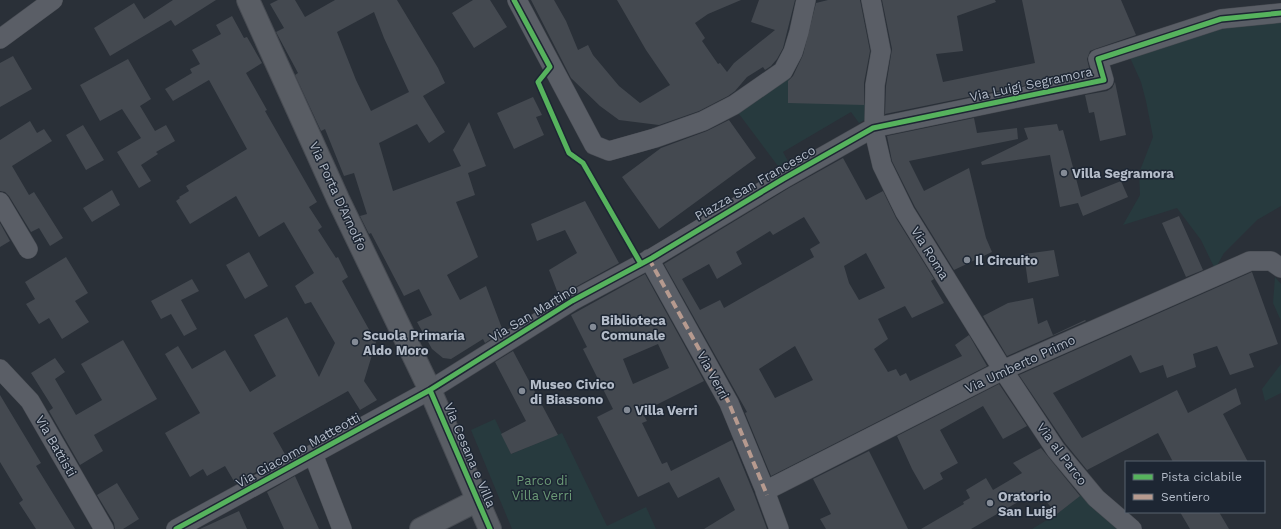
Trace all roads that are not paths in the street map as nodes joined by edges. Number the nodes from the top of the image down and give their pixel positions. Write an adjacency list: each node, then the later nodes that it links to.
1 (53, 0): 7 (street)
2 (248, 0): 15 (main road, Via Porta D'Arnolfo)
3 (517, 0): 4 (street)
4 (806, 0)
5 (871, 0): 8 (street, Via Roma)
6 (1281, 13): 8 (street, Via Luigi Segramora)
7 (0, 39)
8 (873, 128): 11 (street, Piazza San Francesco); 14 (street, Via Roma)
9 (0, 202): 10 (street)
10 (28, 249)
11 (649, 259): 15 (street, Via San Martino); 17 (street, Via Verri)
12 (1281, 268): 14 (street, Via Umberto Primo)
13 (0, 369): 19 (street, Via Battisti)
14 (1003, 370): 17 (street, Via Umberto Primo); 25 (street, Via al Parco)
15 (430, 390): 16 (street, Via Giacomo Matteotti); 18 (main road, Via Cesana e Villa)
16 (313, 454): 20 (street, Via Giacomo Matteotti); 21 (street)
17 (766, 493): 24 (street, Via Verri)
18 (478, 500): 22 (main road); 23 (main road, Via Cesana e Villa)
19 (104, 529)
20 (176, 529)
21 (342, 529)
22 (421, 529)
23 (490, 529)
24 (779, 529)
25 (1132, 529)

